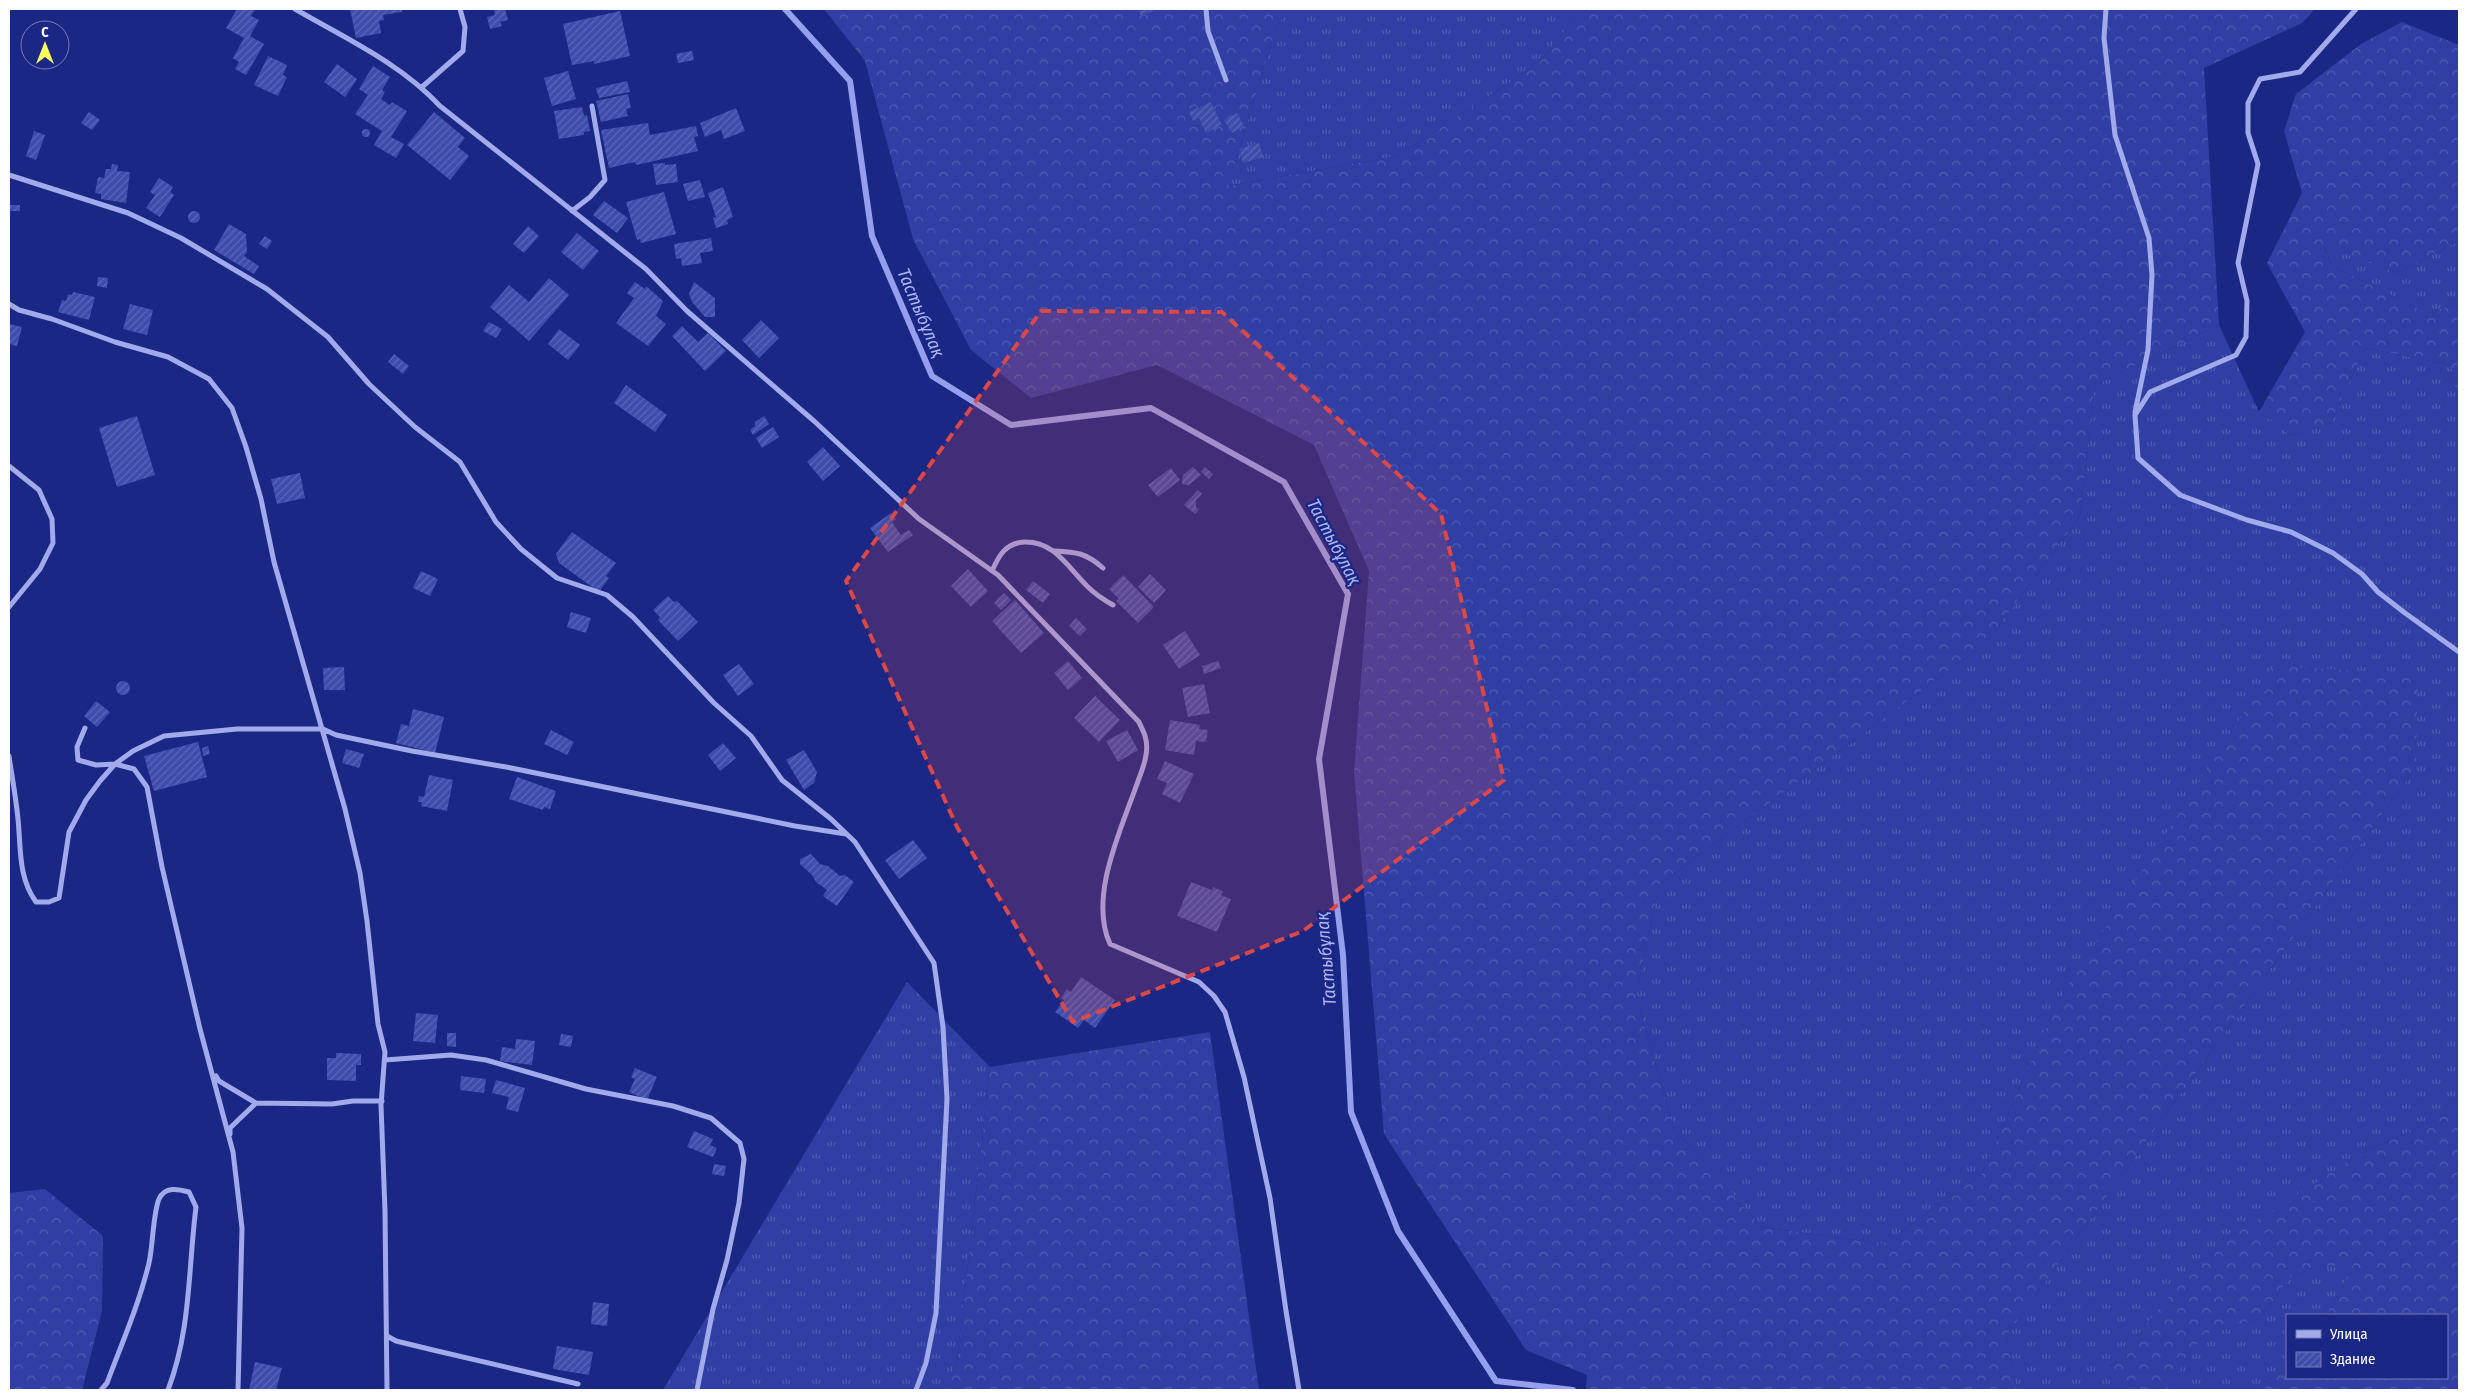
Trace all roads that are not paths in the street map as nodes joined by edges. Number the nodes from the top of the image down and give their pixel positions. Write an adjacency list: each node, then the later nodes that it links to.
1 (297, 9): 7 (street)
2 (460, 9): 7 (street)
3 (1206, 9): 6 (street)
4 (2106, 9): 12 (street)
5 (2356, 9): 12 (street)
6 (1226, 80)
7 (422, 87): 10 (street)
8 (592, 106): 10 (street)
9 (9, 175): 24 (street)
10 (572, 211): 16 (street)
11 (9, 304): 21 (street)
12 (2135, 415): 19 (street)
13 (9, 466): 18 (street)
14 (1054, 550): 15 (street); 16 (street); 17 (street)
15 (1103, 568)
16 (992, 571): 38 (street)
17 (1113, 605)
18 (9, 607)
19 (2459, 652)
20 (85, 728): 23 (street)
21 (323, 729): 23 (street); 24 (street); 25 (street)
22 (9, 756): 23 (street)
23 (115, 764): 26 (street)
24 (847, 834): 37 (street)
25 (386, 1060): 27 (street); 36 (street)
26 (212, 1070): 28 (street); 29 (street)
27 (382, 1101): 28 (street); 30 (street)
28 (256, 1103): 29 (street)
29 (230, 1139): 34 (street)
30 (387, 1336): 31 (street); 35 (street)
31 (578, 1384)
32 (101, 1390): 33 (street)
33 (168, 1390)
34 (238, 1390)
35 (387, 1390)
36 (697, 1390)
37 (916, 1390)
38 (1299, 1390)

